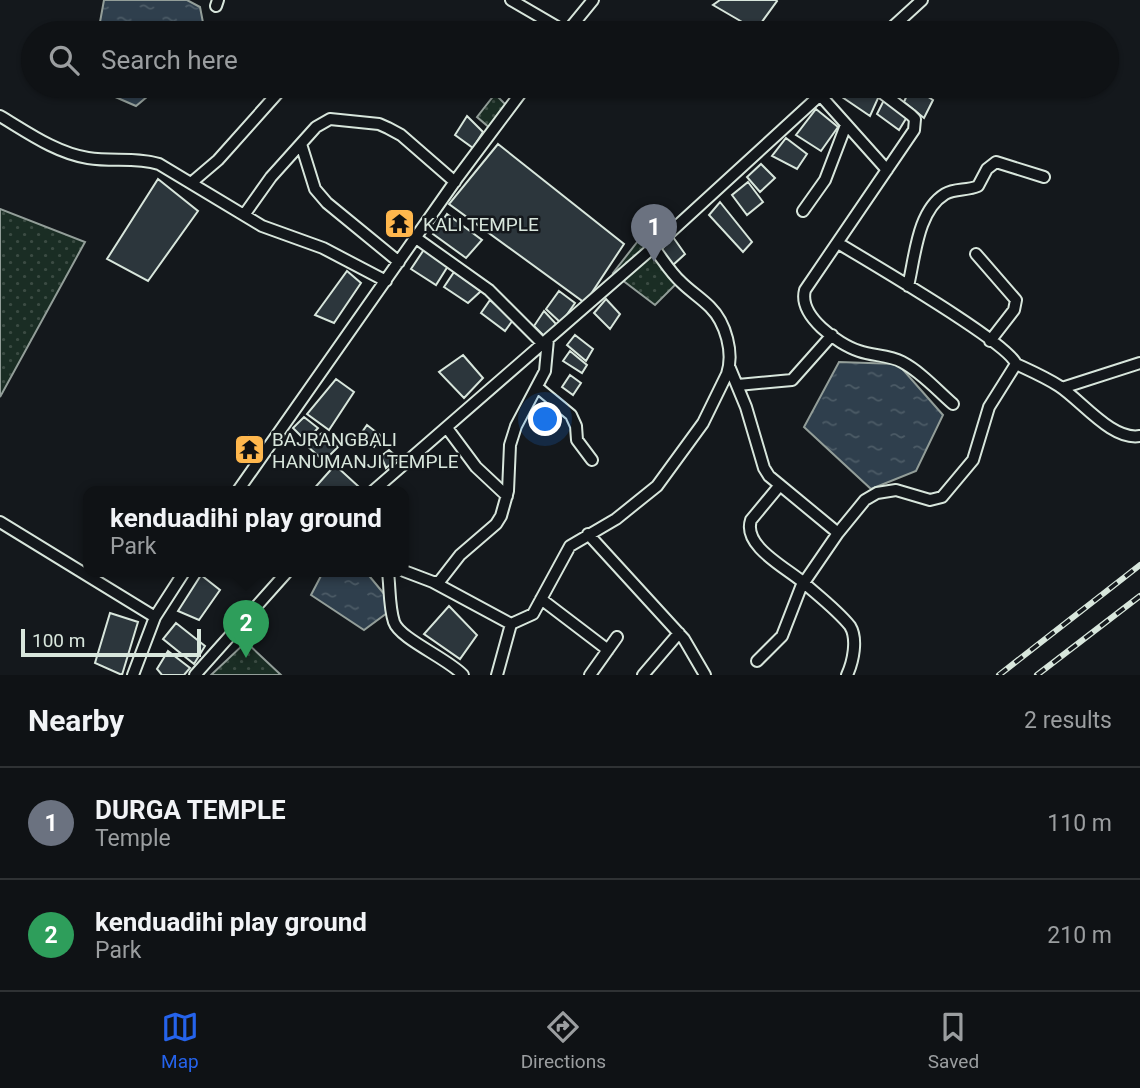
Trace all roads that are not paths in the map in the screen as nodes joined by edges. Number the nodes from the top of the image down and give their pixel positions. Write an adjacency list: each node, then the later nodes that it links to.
1 (511, 0): 4 (street)
2 (593, 0): 5 (street)
3 (922, 0): 6 (street)
4 (546, 21)
5 (576, 21)
6 (899, 21)
7 (273, 98): 18 (street)
8 (517, 98): 17 (street)
9 (817, 98): 23 (street)
10 (823, 98): 13 (street)
11 (888, 98): 15 (street)
12 (0, 116): 18 (street)
13 (846, 125): 15 (street); 19 (street)
14 (301, 144): 17 (street); 20 (street); 25 (street)
15 (887, 170): 22 (street)
16 (1044, 177): 27 (street)
17 (455, 182): 21 (street)
18 (191, 183): 20 (street)
19 (803, 211)
20 (244, 215): 26 (street)
21 (416, 237): 25 (street); 30 (street)
22 (838, 243): 27 (street); 28 (street)
23 (653, 247): 30 (street); 33 (street)
24 (976, 254): 29 (street)
25 (399, 262): 26 (street)
26 (386, 281): 42 (street)
27 (908, 286): 29 (street)
28 (832, 335): 34 (street); 37 (street)
29 (990, 341): 32 (street)
30 (545, 342): 35 (street); 38 (street)
31 (1140, 363): 36 (street)
32 (1016, 365): 36 (street); 46 (street)
33 (729, 366): 34 (street); 47 (street)
34 (738, 386): 41 (street)
35 (537, 387): 40 (street); 44 (street)
36 (1062, 388): 39 (street)
37 (953, 404)
38 (446, 428): 43 (street); 44 (street)
39 (1140, 436)
40 (592, 460)
41 (780, 485): 46 (street); 55 (street)
42 (241, 486)
43 (379, 486)
44 (507, 496): 54 (street)
45 (0, 522): 48 (street)
46 (838, 533): 55 (street)
47 (588, 534): 56 (street); 59 (street)
48 (83, 573)
49 (409, 573): 54 (street)
50 (90, 577): 57 (street)
51 (181, 577): 57 (street)
52 (283, 577): 64 (street)
53 (389, 577): 65 (street)
54 (433, 582): 58 (street)
55 (804, 583): 62 (street); 70 (street)
56 (541, 600): 58 (street); 61 (street)
57 (155, 617): 63 (street)
58 (511, 624): 66 (street)
59 (679, 633): 68 (street); 69 (street)
60 (617, 637): 61 (street)
61 (608, 650): 67 (street)
62 (757, 662)
63 (133, 675)
64 (195, 675)
65 (463, 675)
66 (497, 675)
67 (590, 675)
68 (643, 675)
69 (705, 675)
70 (847, 675)

